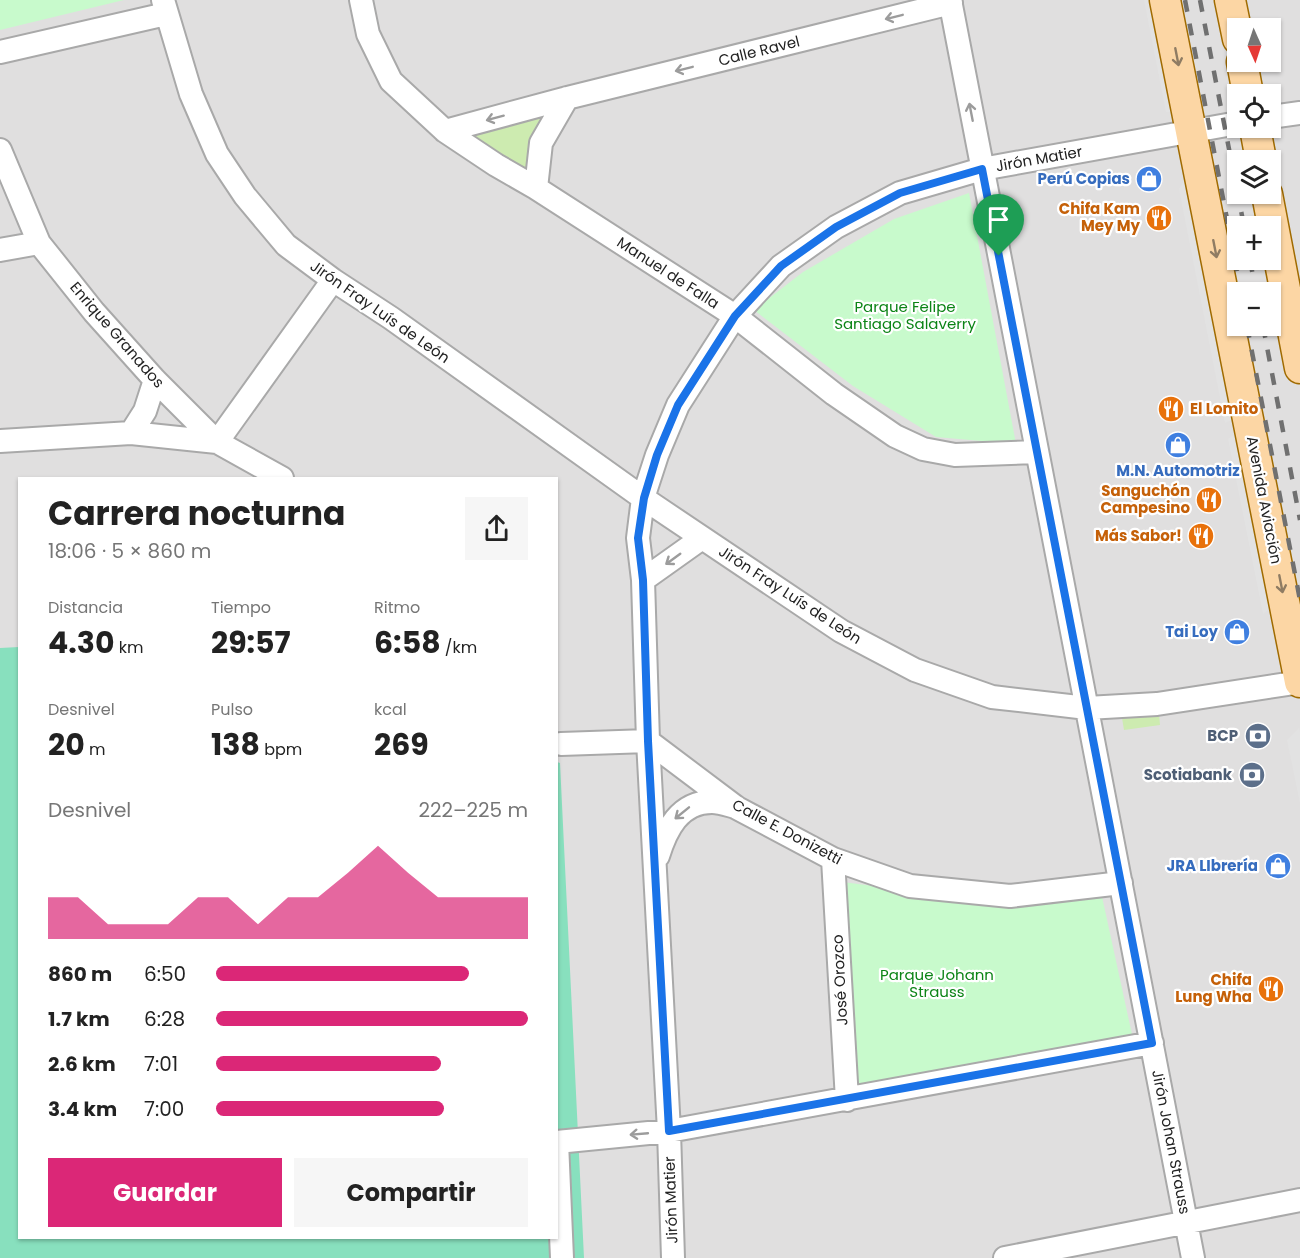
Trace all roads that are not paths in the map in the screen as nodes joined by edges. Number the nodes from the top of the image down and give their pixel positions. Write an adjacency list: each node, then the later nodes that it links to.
1 (361, 0): 12 (street, Manuel de Falla)
2 (1165, 0): 13 (main road, Avenida Aviación, one-way to 13)
3 (1230, 0): 6 (main road)
4 (950, 2): 8 (street, Calle Ravel, one-way to 8); 15 (street, Jirón Johan Strauss, one-way to 4)
5 (164, 7): 7 (street); 20 (street, Jirón Fray Luís de León)
6 (1234, 18)
7 (0, 52)
8 (567, 98): 12 (street, Calle Ravel, one-way to 12); 16 (street)
9 (1300, 113): 10 (street)
10 (1281, 116)
11 (1227, 125): 13 (street, Jirón Matier)
12 (445, 131): 16 (street, Manuel de Falla)
13 (1191, 131): 15 (street, Jirón Matier); 32 (main road, Avenida Aviación, one-way to 32)
14 (0, 150): 18 (street, Enrique Granados)
15 (982, 169): 21 (street, Jirón Matier); 27 (street, Jirón Johan Strauss)
16 (536, 188): 21 (street, Manuel de Falla)
17 (1270, 204): 22 (main road)
18 (39, 243): 19 (street); 23 (street, Enrique Granados)
19 (0, 250)
20 (333, 280): 26 (street); 29 (street, Jirón Fray Luís de León)
21 (735, 316): 27 (street, Manuel de Falla); 29 (street, Jirón Matier)
22 (1300, 368)
23 (155, 380): 24 (street); 26 (street, Enrique Granados)
24 (131, 433): 25 (street); 26 (street)
25 (0, 441)
26 (217, 442): 28 (street, Enrique Granados)
27 (1037, 452): 33 (street, Jirón Johan Strauss)
28 (280, 477)
29 (644, 498): 30 (street, Jirón Fray Luís de León); 31 (street, Jirón Matier)
30 (702, 538): 31 (street, Jirón Fray Luís de León, one-way to 31); 33 (street, Jirón Fray Luís de León)
31 (643, 580): 34 (street, Jirón Matier)
32 (1300, 682): 33 (street, Jirón Fray Luís de León)
33 (1087, 708): 39 (street, Jirón Johan Strauss)
34 (648, 741): 35 (street); 36 (street, Calle E. Donizetti); 38 (street, Jirón Matier)
35 (561, 744)
36 (737, 807): 37 (street, Calle E. Donizetti); 38 (street, one-way to 38)
37 (833, 860): 39 (street, Calle E. Donizetti); 41 (street, José Orozco)
38 (654, 867): 42 (street, Jirón Matier)
39 (1121, 883): 40 (street, Jirón Johan Strauss)
40 (1152, 1043): 41 (street); 45 (street, Jirón Johan Strauss)
41 (847, 1100): 42 (street)
42 (669, 1131): 43 (street, one-way to 43); 47 (street, Jirón Matier)
43 (567, 1141): 46 (street)
44 (1300, 1200): 45 (street)
45 (1186, 1223): 48 (street); 49 (street, Jirón Johan Strauss)
46 (562, 1258)
47 (673, 1258)
48 (1005, 1258)
49 (1193, 1258)

